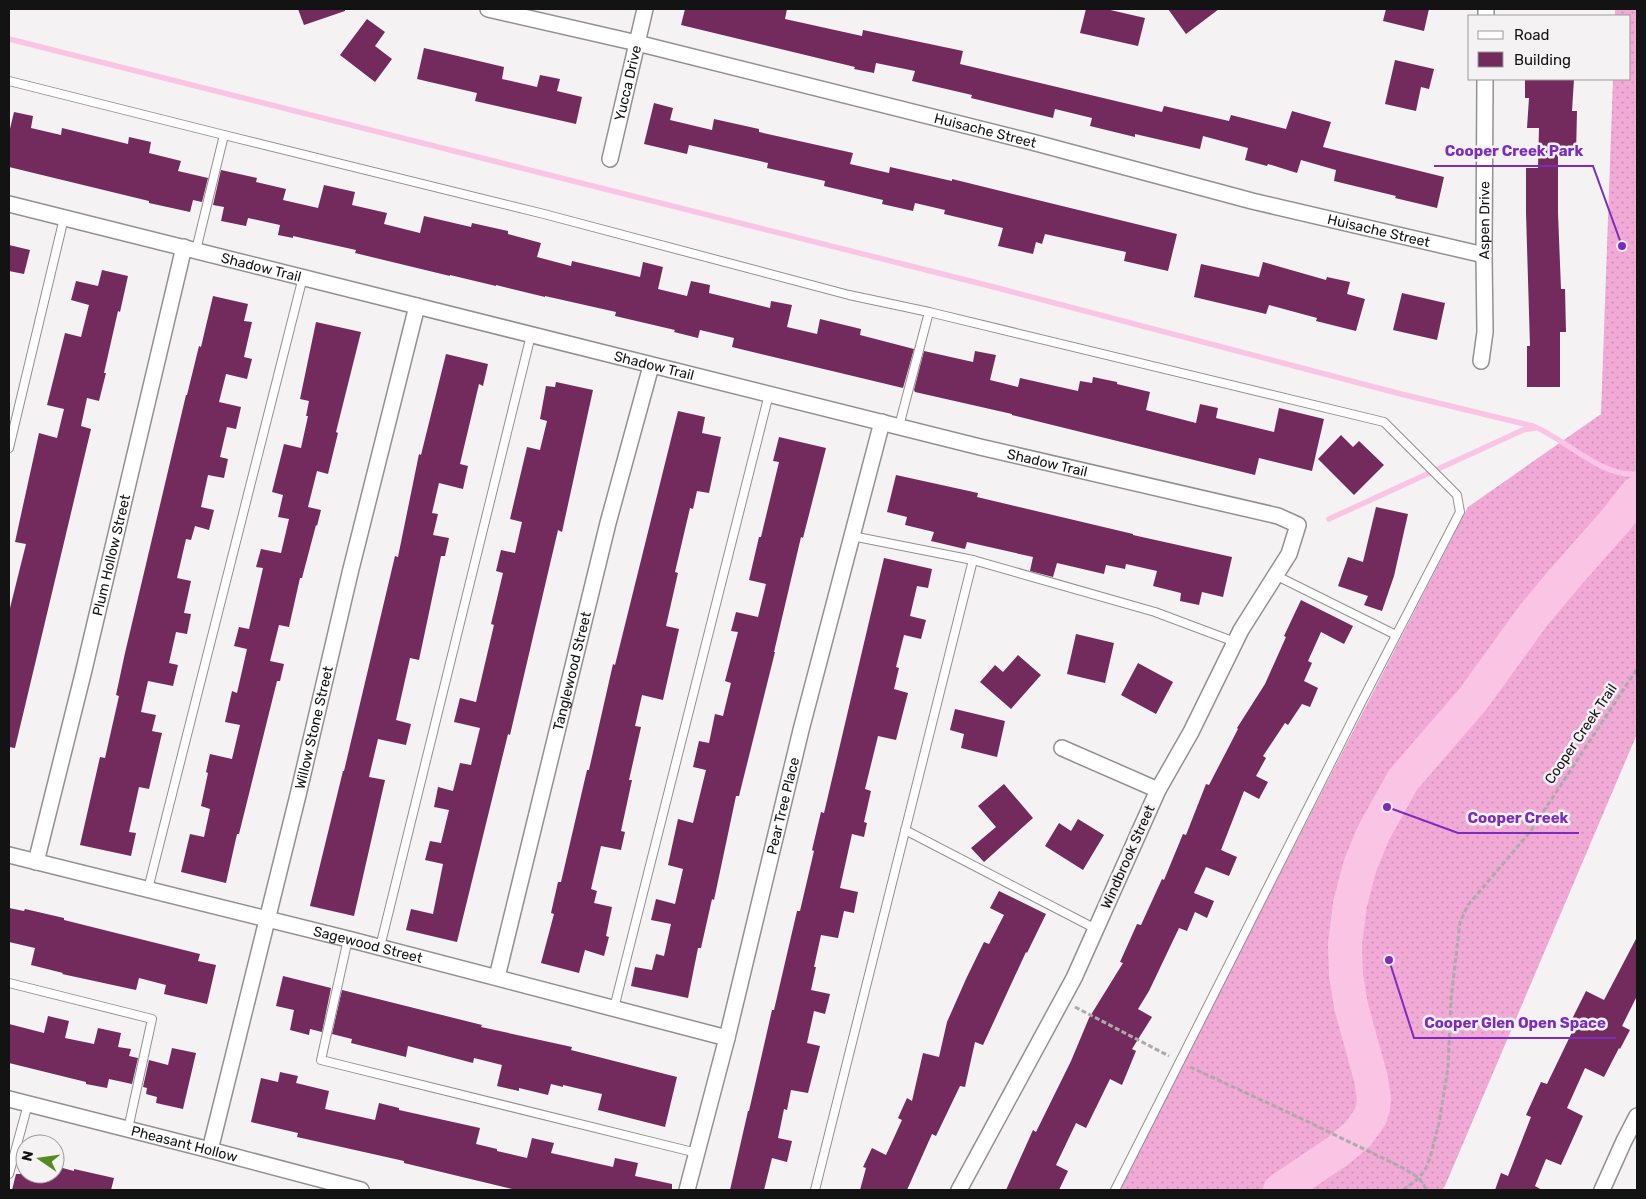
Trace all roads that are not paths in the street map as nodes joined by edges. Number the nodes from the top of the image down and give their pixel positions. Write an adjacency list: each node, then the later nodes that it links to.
1 (488, 9): 3 (street, Huisache Street)
2 (645, 9): 3 (street, Yucca Drive)
3 (636, 43): 7 (street, Yucca Drive); 11 (street, Huisache Street)
4 (1485, 80): 11 (street, Aspen Drive)
5 (9, 81): 6 (lane)
6 (224, 135): 10 (lane); 14 (lane)
7 (610, 159)
8 (9, 204): 9 (street, Shadow Trail)
9 (64, 218): 10 (street, Shadow Trail); 21 (lane)
10 (190, 249): 12 (street, Shadow Trail); 32 (street, Plum Hollow Street)
11 (1484, 255): 16 (street, Aspen Drive)
12 (303, 277): 13 (street, Shadow Trail); 33 (lane)
13 (417, 306): 15 (street, Shadow Trail); 34 (street, Willow Stone Street)
14 (929, 312): 20 (lane); 26 (lane)
15 (531, 335): 17 (street, Shadow Trail); 37 (lane)
16 (1482, 361)
17 (651, 366): 18 (street, Shadow Trail); 38 (street, Tanglewood Street)
18 (769, 394): 19 (street, Shadow Trail); 40 (lane)
19 (882, 422): 20 (street, Shadow Trail); 23 (street, Pear Tree Place)
20 (899, 426): 22 (street, Shadow Trail)
21 (9, 448)
22 (1298, 525): 25 (street, Windbrook Street)
23 (852, 536): 24 (lane); 41 (street, Pear Tree Place)
24 (973, 560): 27 (lane); 30 (lane)
25 (1275, 575): 26 (lane); 27 (street, Windbrook Street)
26 (1396, 635): 53 (lane)
27 (1235, 642): 29 (street, Windbrook Street)
28 (1062, 748): 29 (street)
29 (1158, 790): 35 (street, Windbrook Street)
30 (905, 830): 35 (lane); 51 (lane)
31 (9, 855): 32 (street, Sagewood Street)
32 (36, 862): 33 (street, Sagewood Street)
33 (148, 889): 34 (street, Sagewood Street)
34 (267, 918): 36 (street, Sagewood Street); 46 (street, Willow Stone Street)
35 (1096, 929): 52 (street, Windbrook Street)
36 (348, 939): 37 (street, Sagewood Street); 47 (lane)
37 (380, 947): 38 (street, Sagewood Street)
38 (497, 977): 40 (street, Sagewood Street)
39 (9, 983): 45 (lane)
40 (614, 1008): 41 (street, Sagewood Street)
41 (727, 1038): 47 (street, Pear Tree Place)
42 (9, 1099): 43 (street, Pheasant Hollow)
43 (28, 1104): 45 (street, Pheasant Hollow); 48 (lane)
44 (1637, 1116): 54 (street)
45 (128, 1129): 46 (street, Pheasant Hollow)
46 (210, 1150): 49 (street, Pheasant Hollow)
47 (697, 1153): 50 (street, Pear Tree Place)
48 (9, 1174)
49 (354, 1189)
50 (687, 1190)
51 (815, 1190)
52 (959, 1190)
53 (1115, 1190)
54 (1602, 1190)

